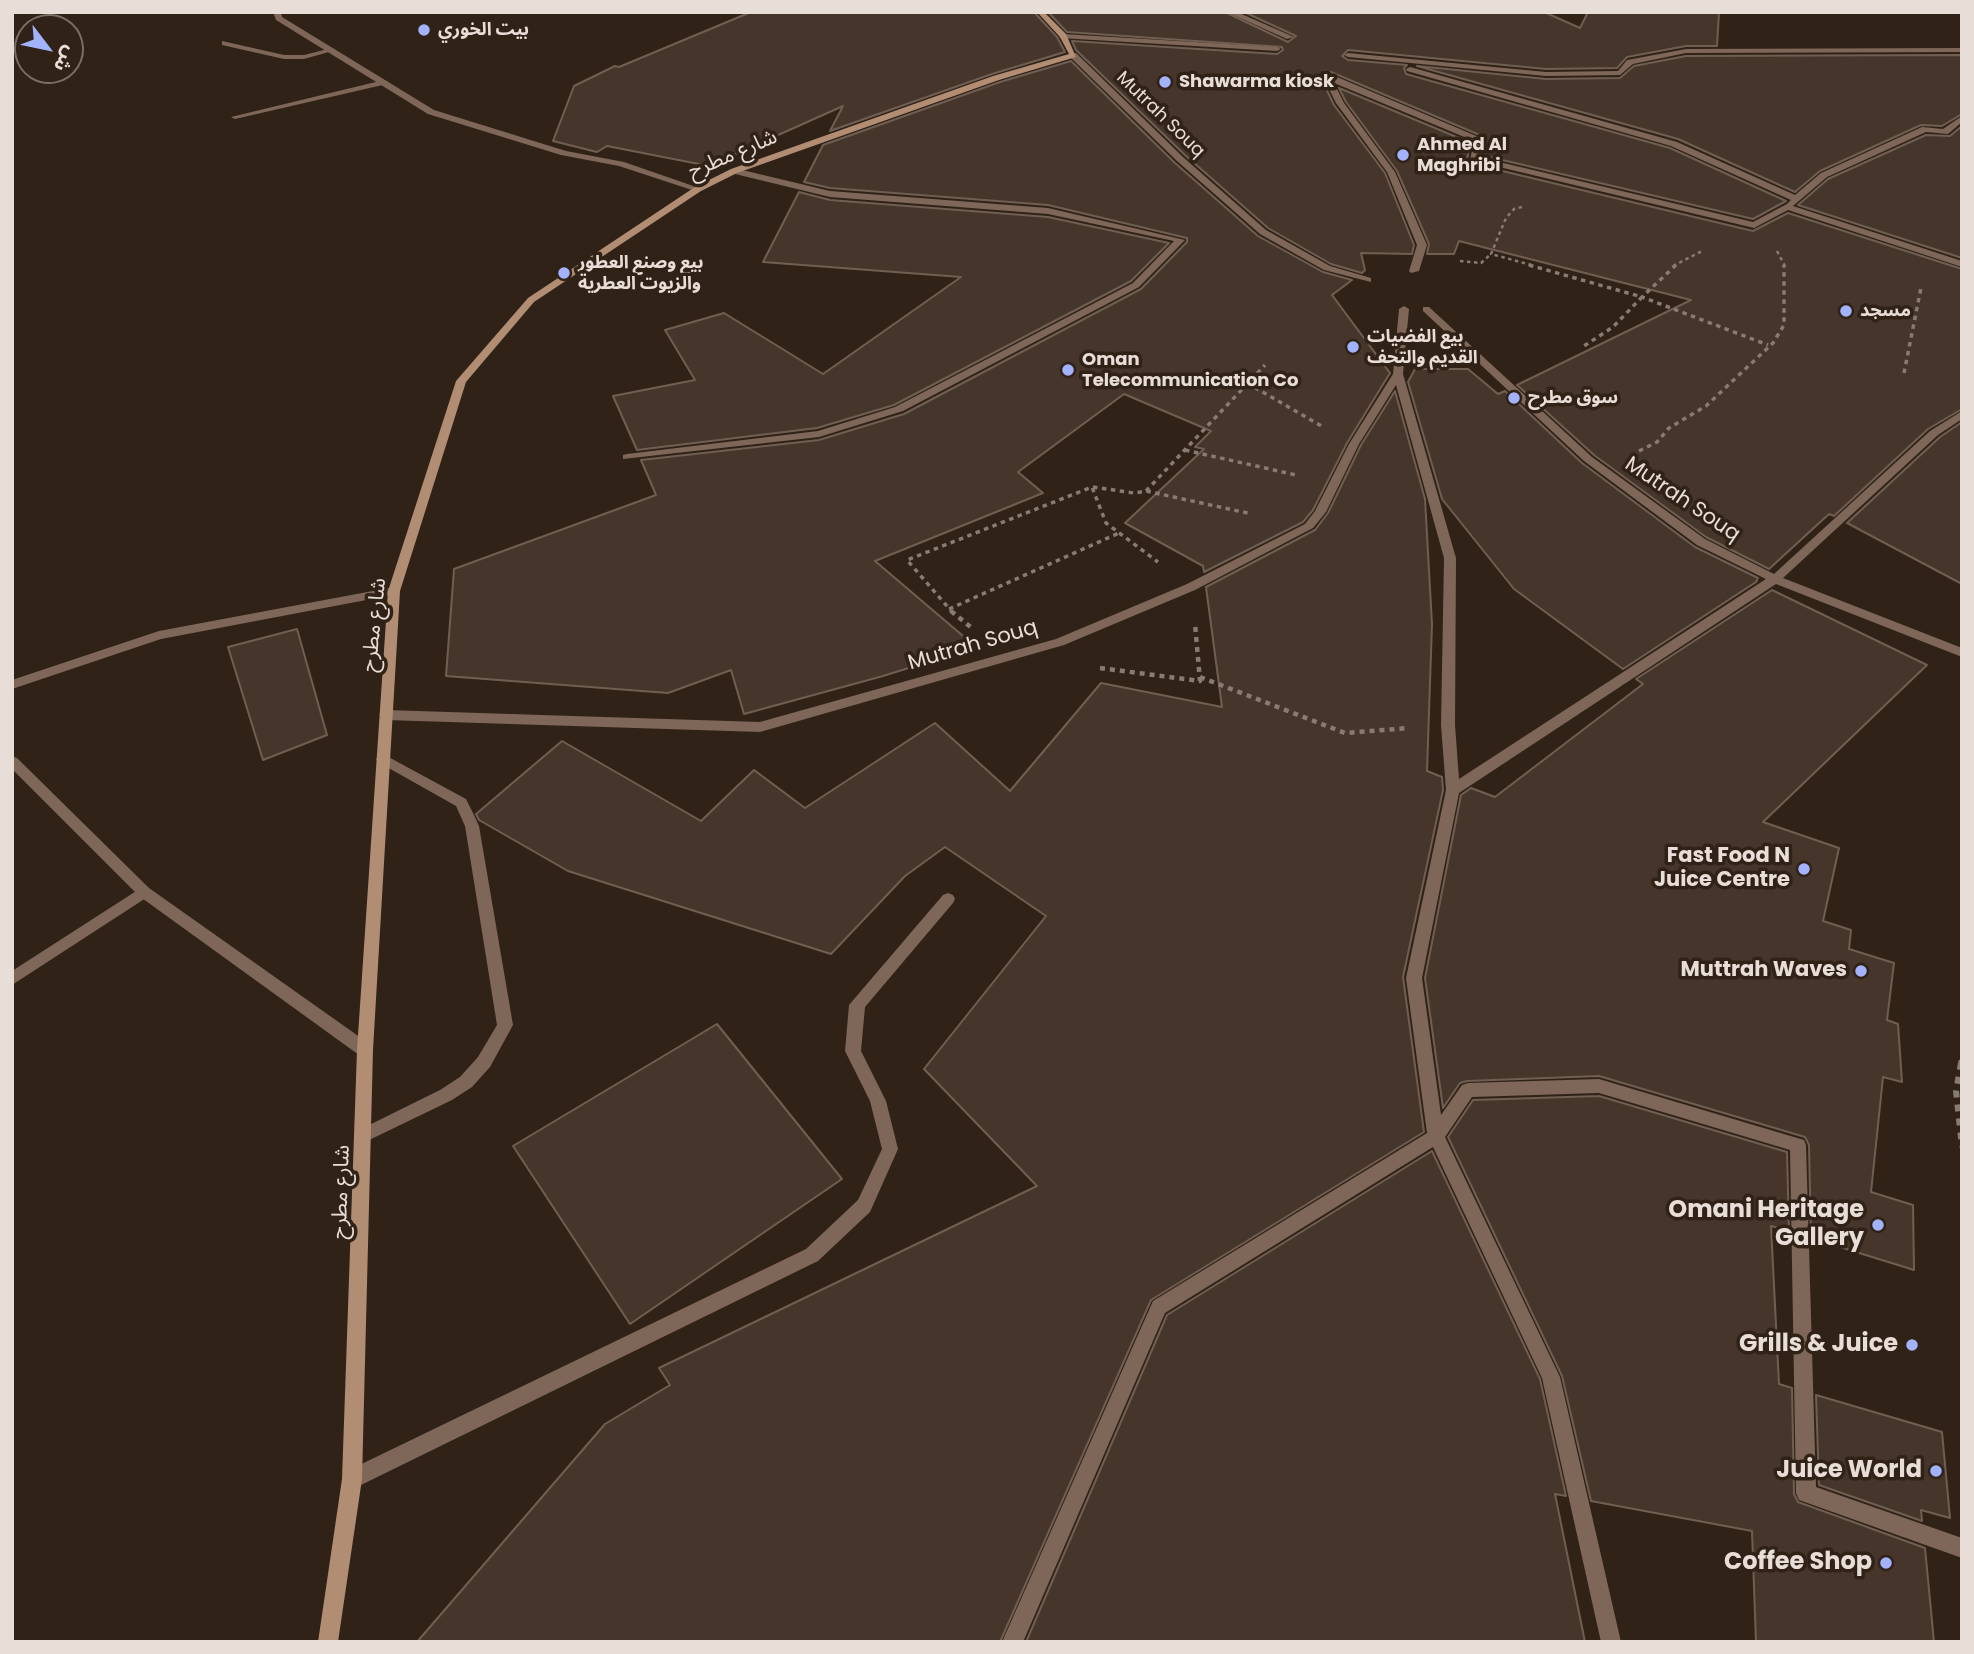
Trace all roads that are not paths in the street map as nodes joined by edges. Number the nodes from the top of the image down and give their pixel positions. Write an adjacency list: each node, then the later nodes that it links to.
1 (277, 12): 8 (street)
2 (1040, 12): 4 (main road)
3 (1230, 12): 5 (street)
4 (1063, 36): 7 (street); 10 (main road)
5 (1290, 37)
6 (225, 43): 8 (street)
7 (1277, 49)
8 (332, 50): 13 (street)
9 (1962, 50): 12 (street)
10 (1073, 55): 16 (main road, شارع مطرح); 22 (street, Mutrah Souq)
11 (1348, 55): 12 (street)
12 (1370, 59): 18 (street)
13 (384, 82): 14 (street); 17 (street)
14 (234, 117)
15 (1962, 118): 18 (street)
16 (733, 171): 17 (main road, شارع مطرح); 27 (street)
17 (698, 189): 29 (main road, شارع مطرح)
18 (1796, 199): 19 (street)
19 (1787, 207): 20 (street); 21 (street)
20 (1962, 264)
21 (1414, 271)
22 (1368, 280)
23 (1404, 309): 25 (street)
24 (1426, 309): 28 (street, Mutrah Souq)
25 (1398, 374): 32 (street, Mutrah Souq); 35 (street)
26 (1962, 414): 28 (street)
27 (627, 457)
28 (1774, 579): 30 (street, Mutrah Souq); 35 (street)
29 (394, 591): 31 (street); 32 (main road, شارع مطرح)
30 (1962, 653)
31 (12, 685)
32 (386, 715): 33 (main road, شارع مطرح)
33 (383, 759): 39 (main road, شارع مطرح); 40 (street)
34 (12, 761): 36 (street)
35 (1453, 790): 41 (street)
36 (144, 891): 38 (street); 39 (street)
37 (948, 899): 42 (street)
38 (12, 979)
39 (365, 1050): 40 (main road, شارع مطرح)
40 (363, 1136): 42 (main road, شارع مطرح)
41 (1436, 1136): 43 (street); 45 (street); 46 (street)
42 (352, 1479): 44 (main road, شارع مطرح)
43 (1962, 1548)
44 (328, 1642)
45 (1012, 1642)
46 (1611, 1642)

